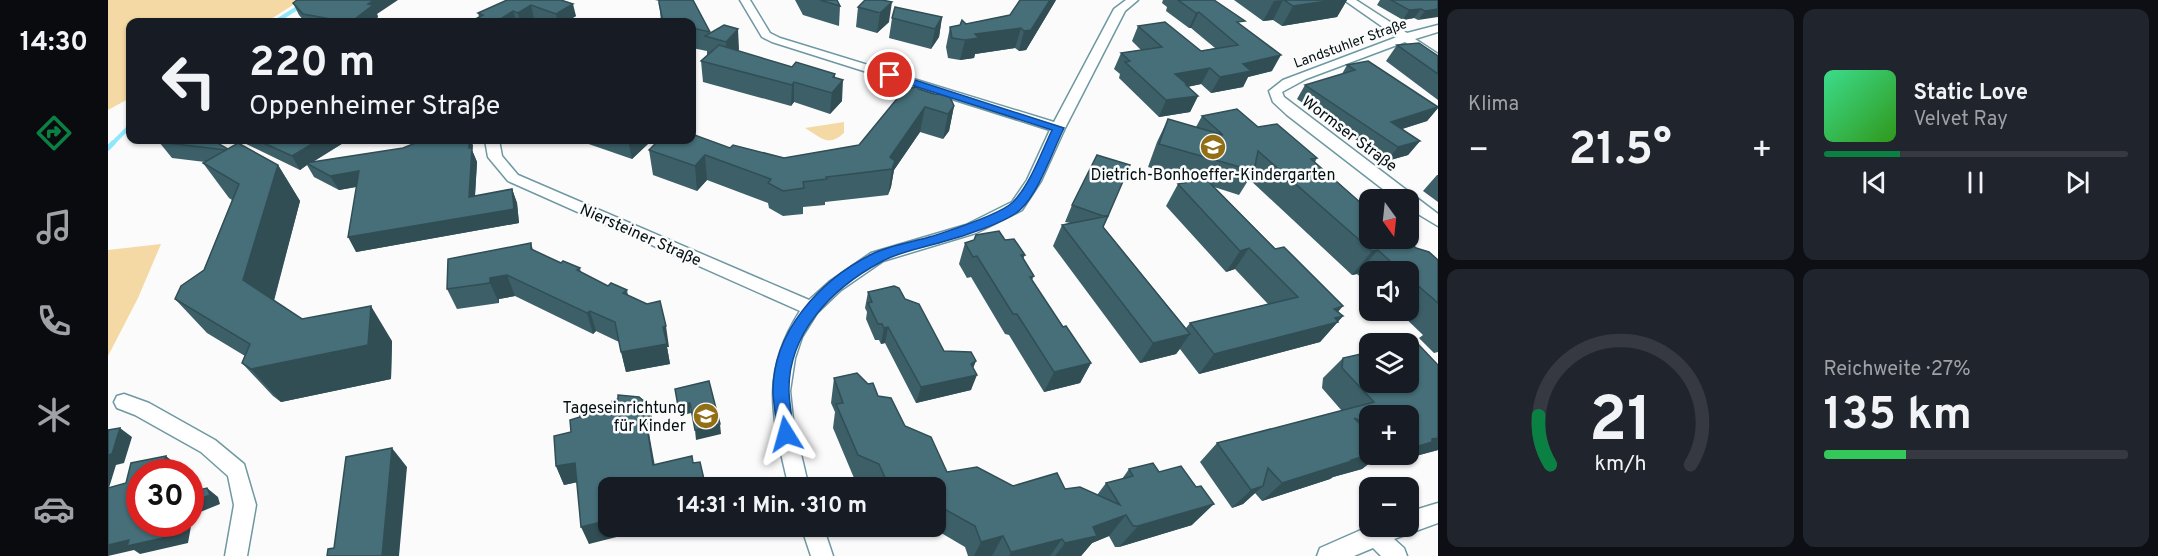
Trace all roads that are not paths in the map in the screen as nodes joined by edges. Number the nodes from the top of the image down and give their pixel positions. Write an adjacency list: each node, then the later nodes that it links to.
1 (745, 0): 8 (street)
2 (1349, 0): 5 (street)
3 (1126, 1): 8 (street)
4 (1438, 28): 5 (street, Landstuhler Straße)
5 (1407, 37): 6 (street); 7 (street, Landstuhler Straße)
6 (1438, 59)
7 (1275, 91): 10 (street, Wormser Straße)
8 (1058, 128): 13 (street)
9 (493, 144): 13 (street, Niersteiner Straße)
10 (1394, 189)
11 (1419, 208): 12 (street, Wormser Straße)
12 (1438, 221)
13 (811, 308): 15 (street)
14 (124, 402): 21 (street)
15 (796, 477)
16 (1438, 513): 17 (street)
17 (1419, 519)
18 (816, 537): 22 (street)
19 (1369, 537): 23 (street)
20 (1378, 537): 24 (street)
21 (236, 556)
22 (822, 556)
23 (1328, 556)
24 (1396, 556)

